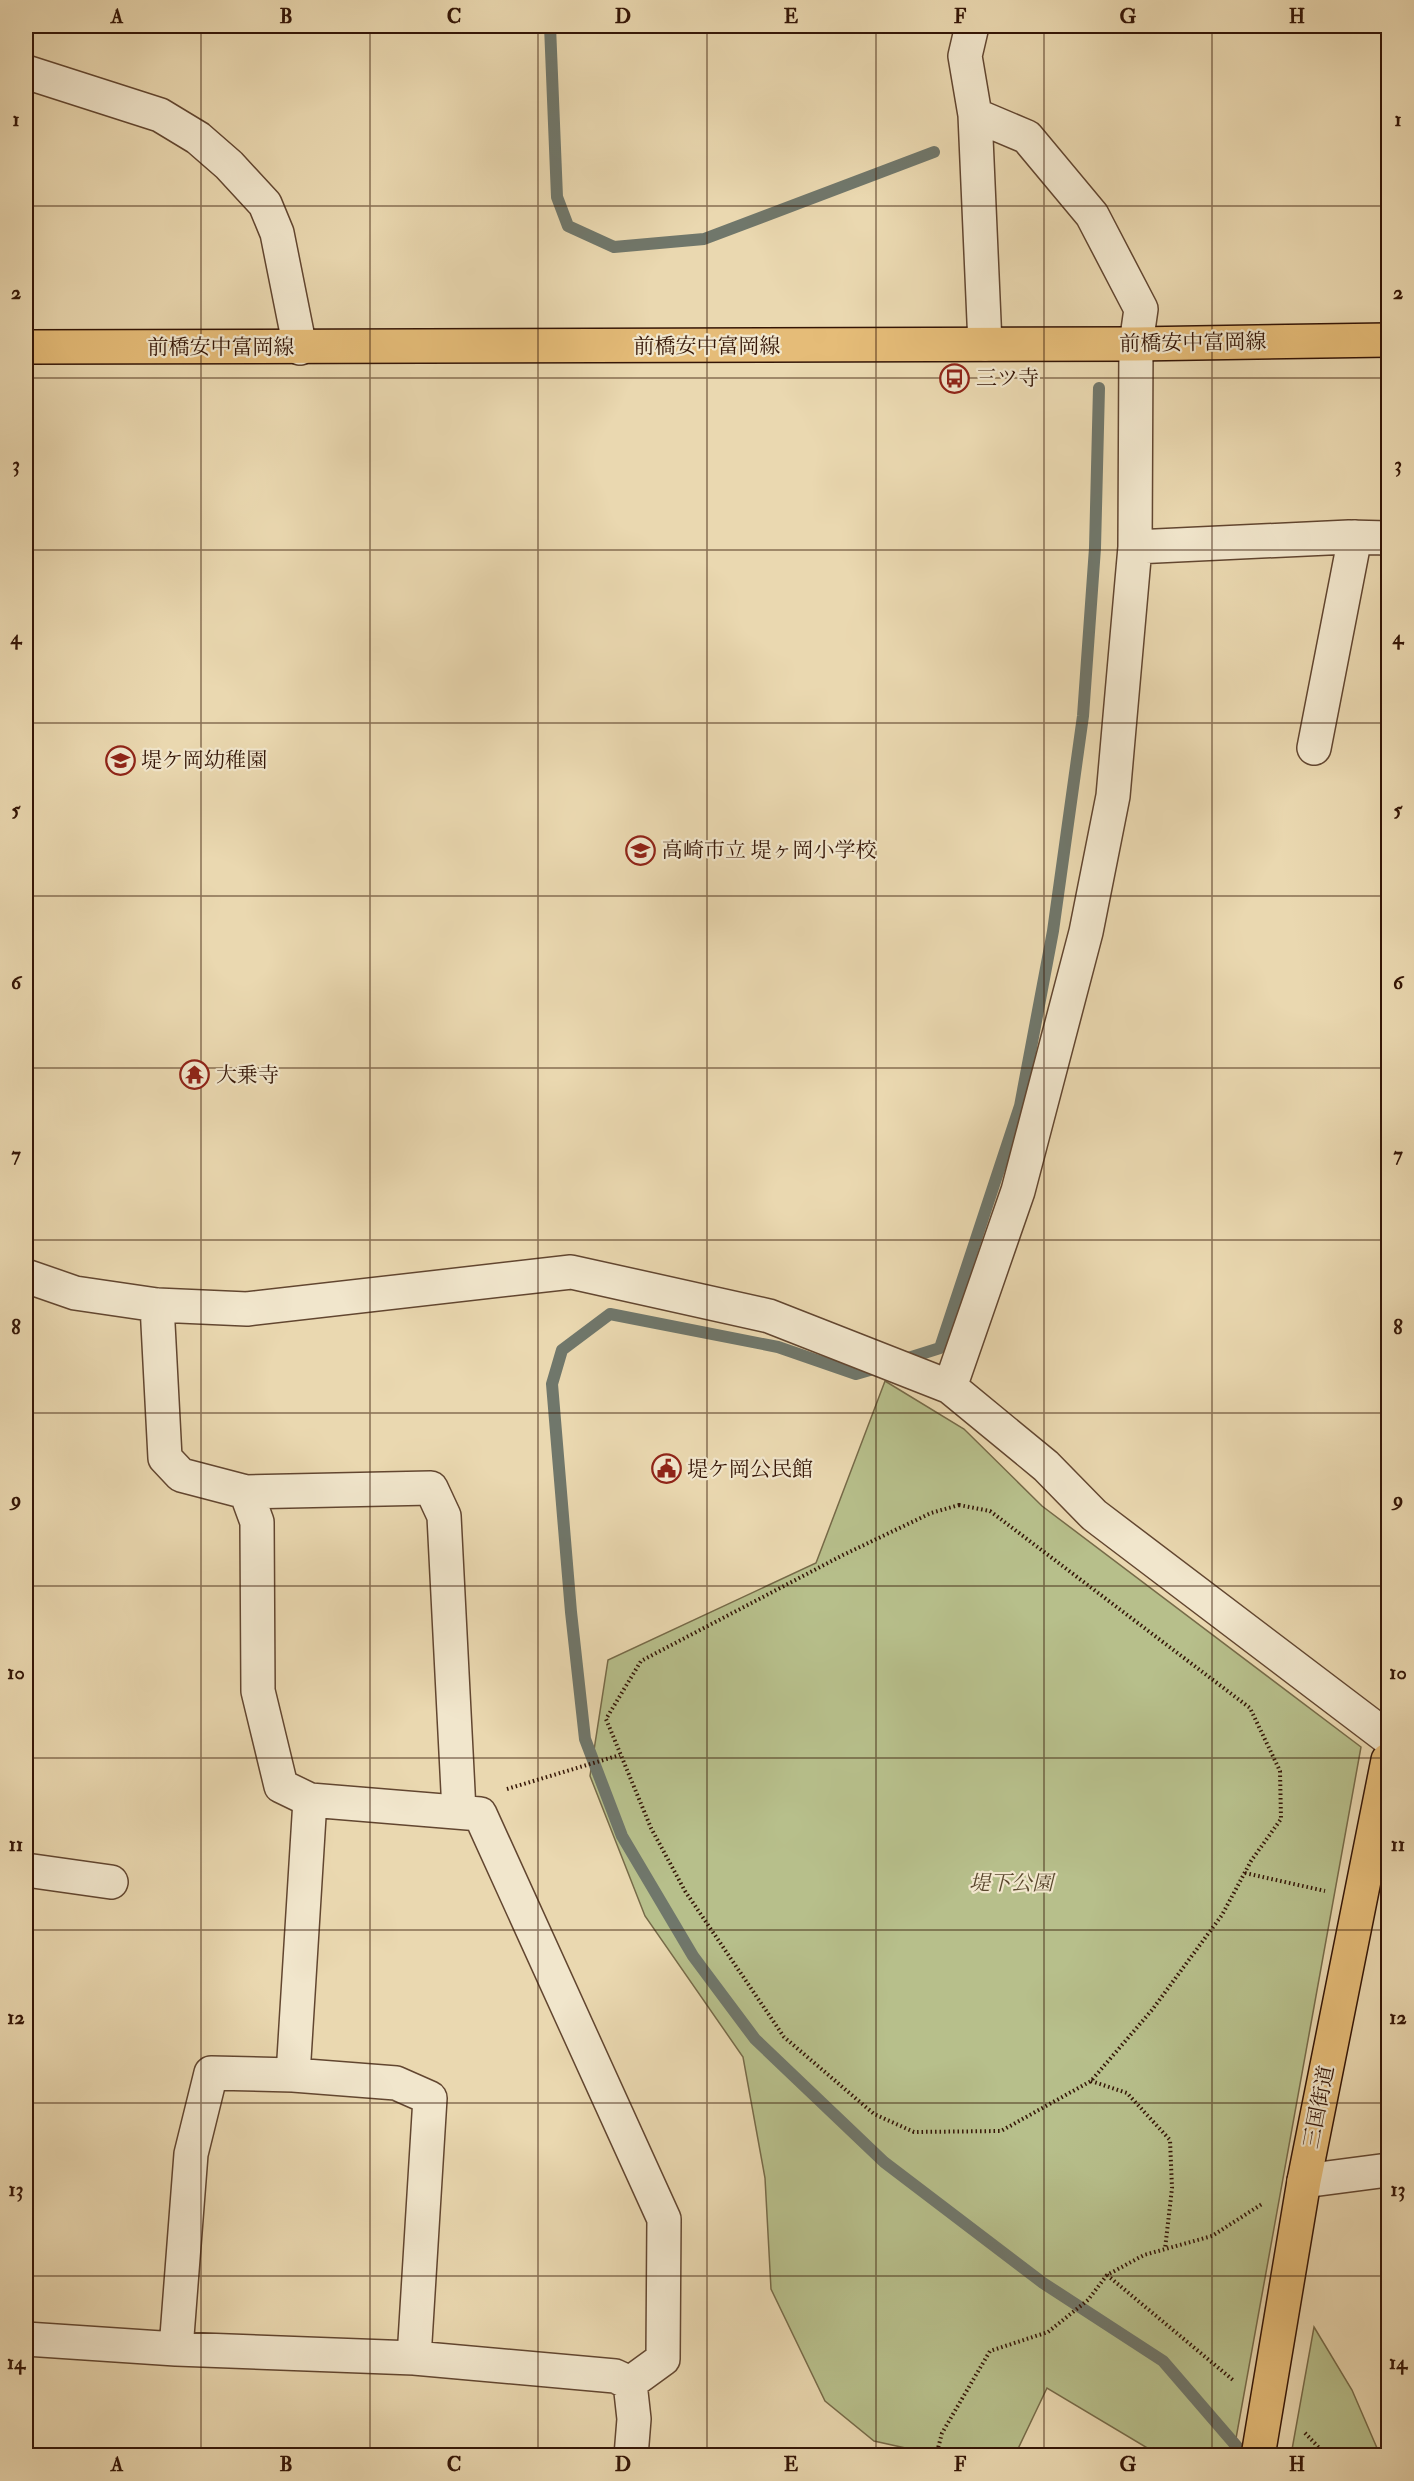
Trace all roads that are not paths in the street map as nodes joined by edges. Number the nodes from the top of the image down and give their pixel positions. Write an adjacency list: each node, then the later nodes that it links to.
1 (972, 26): 3 (street)
2 (26, 72): 8 (street)
3 (975, 115): 5 (street); 6 (street)
4 (1389, 340): 6 (main road, 前橋安中富岡線)
5 (986, 344): 6 (main road, 前橋安中富岡線); 8 (main road, 前橋安中富岡線)
6 (1136, 344): 11 (street)
7 (26, 347): 8 (main road, 前橋安中富岡線)
8 (300, 348)
9 (1355, 537): 10 (street); 11 (street); 12 (street)
10 (1389, 538)
11 (1135, 547): 15 (street)
12 (1314, 748)
13 (26, 1276): 14 (street)
14 (157, 1305): 15 (street); 16 (street)
15 (950, 1386): 17 (street)
16 (246, 1492): 19 (street); 20 (street)
17 (1389, 1738)
18 (1389, 1760): 25 (main road, 三国街道)
19 (310, 1800): 20 (street); 23 (street)
20 (469, 1813): 29 (street)
21 (26, 1870): 22 (street)
22 (111, 1882)
23 (293, 2074): 27 (street); 28 (street)
24 (1389, 2170): 25 (street)
25 (1304, 2181): 31 (main road, 三国街道)
26 (26, 2339): 27 (street)
27 (176, 2349): 28 (street)
28 (414, 2358): 29 (street)
29 (630, 2383): 30 (street)
30 (631, 2456)
31 (1258, 2456)

